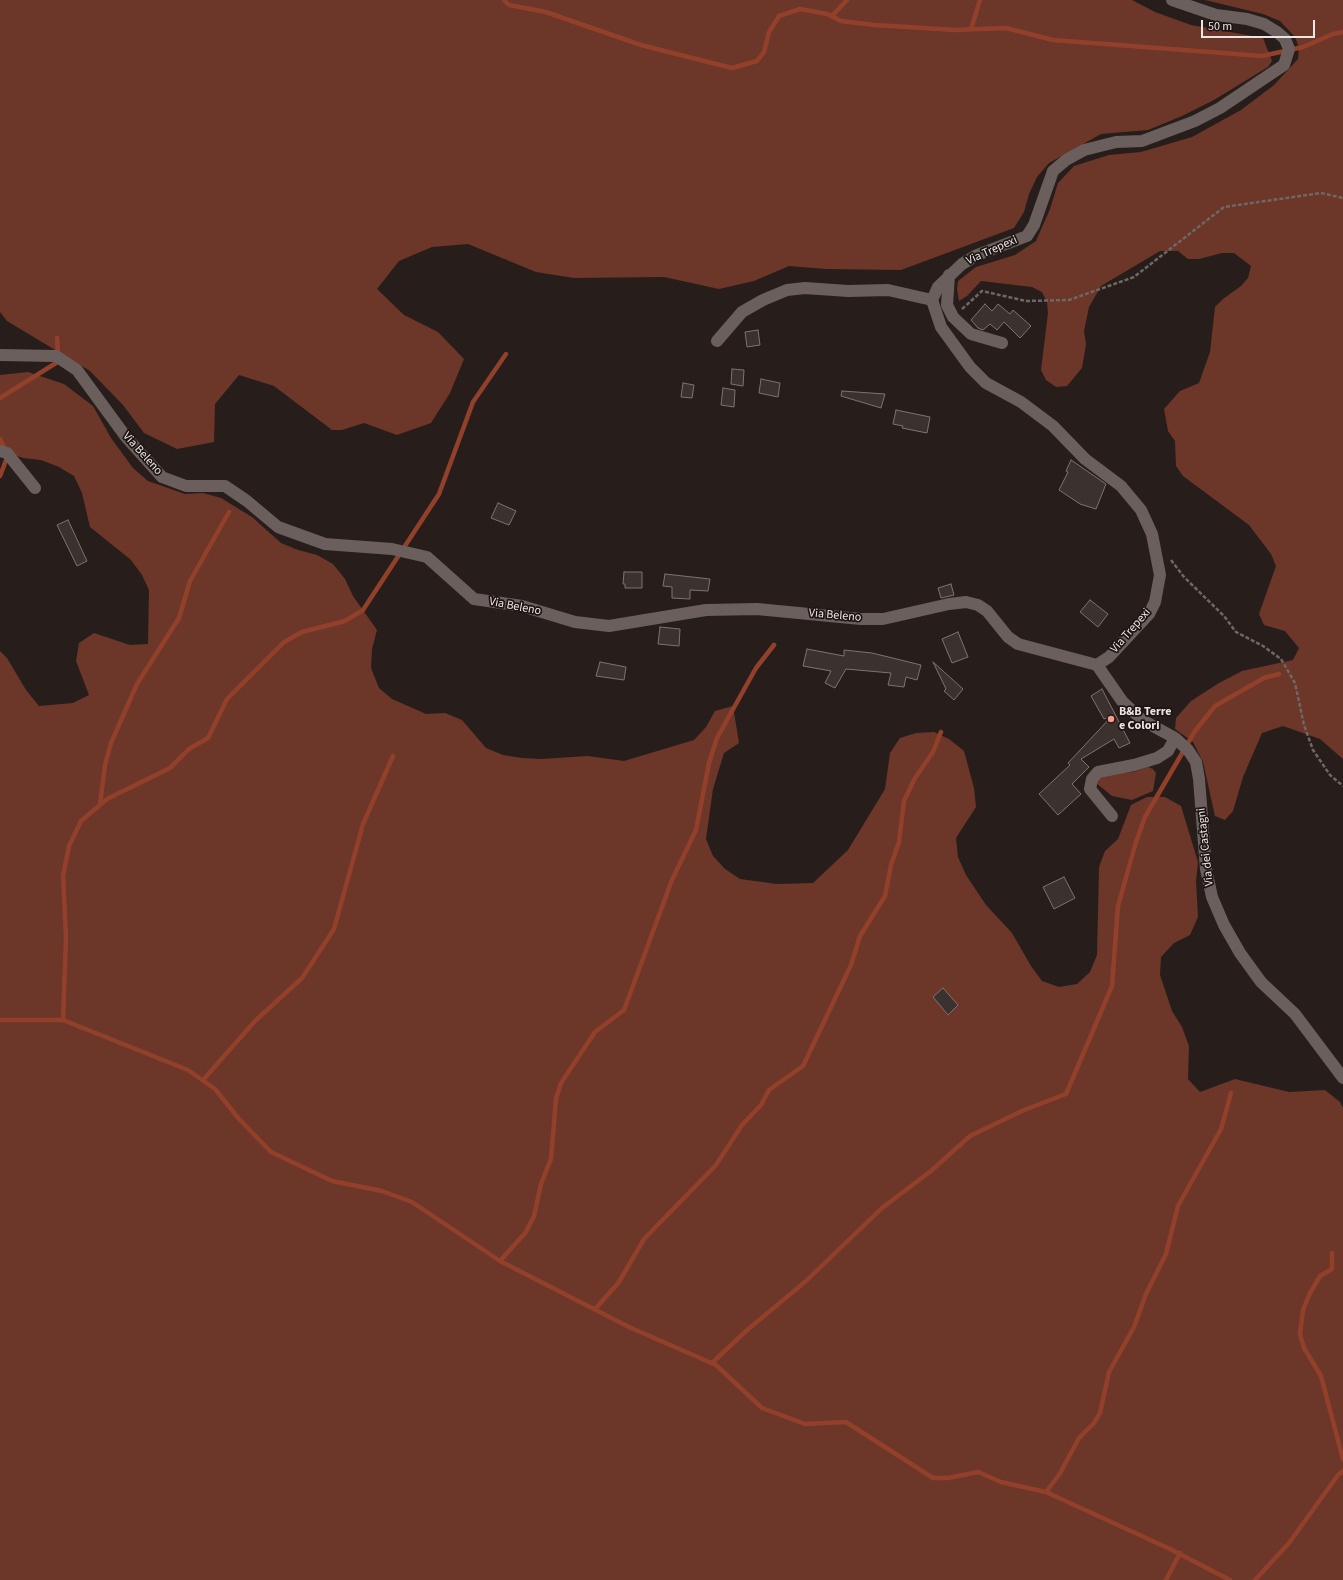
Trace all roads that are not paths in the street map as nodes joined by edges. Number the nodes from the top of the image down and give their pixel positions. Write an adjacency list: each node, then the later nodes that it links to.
1 (1172, 0): 2 (street, Via Trepexi)
2 (949, 275): 3 (street, Via Trepexi); 5 (street)
3 (932, 300): 4 (street); 9 (street, Via Trepexi)
4 (717, 341)
5 (1002, 343)
6 (0, 355): 9 (street, Via Beleno)
7 (2, 454): 8 (street)
8 (35, 488)
9 (1097, 665): 10 (street, Via dei Castagni)
10 (1175, 738): 11 (street); 12 (street, Via dei Castagni)
11 (1112, 816)
12 (1343, 1078)

